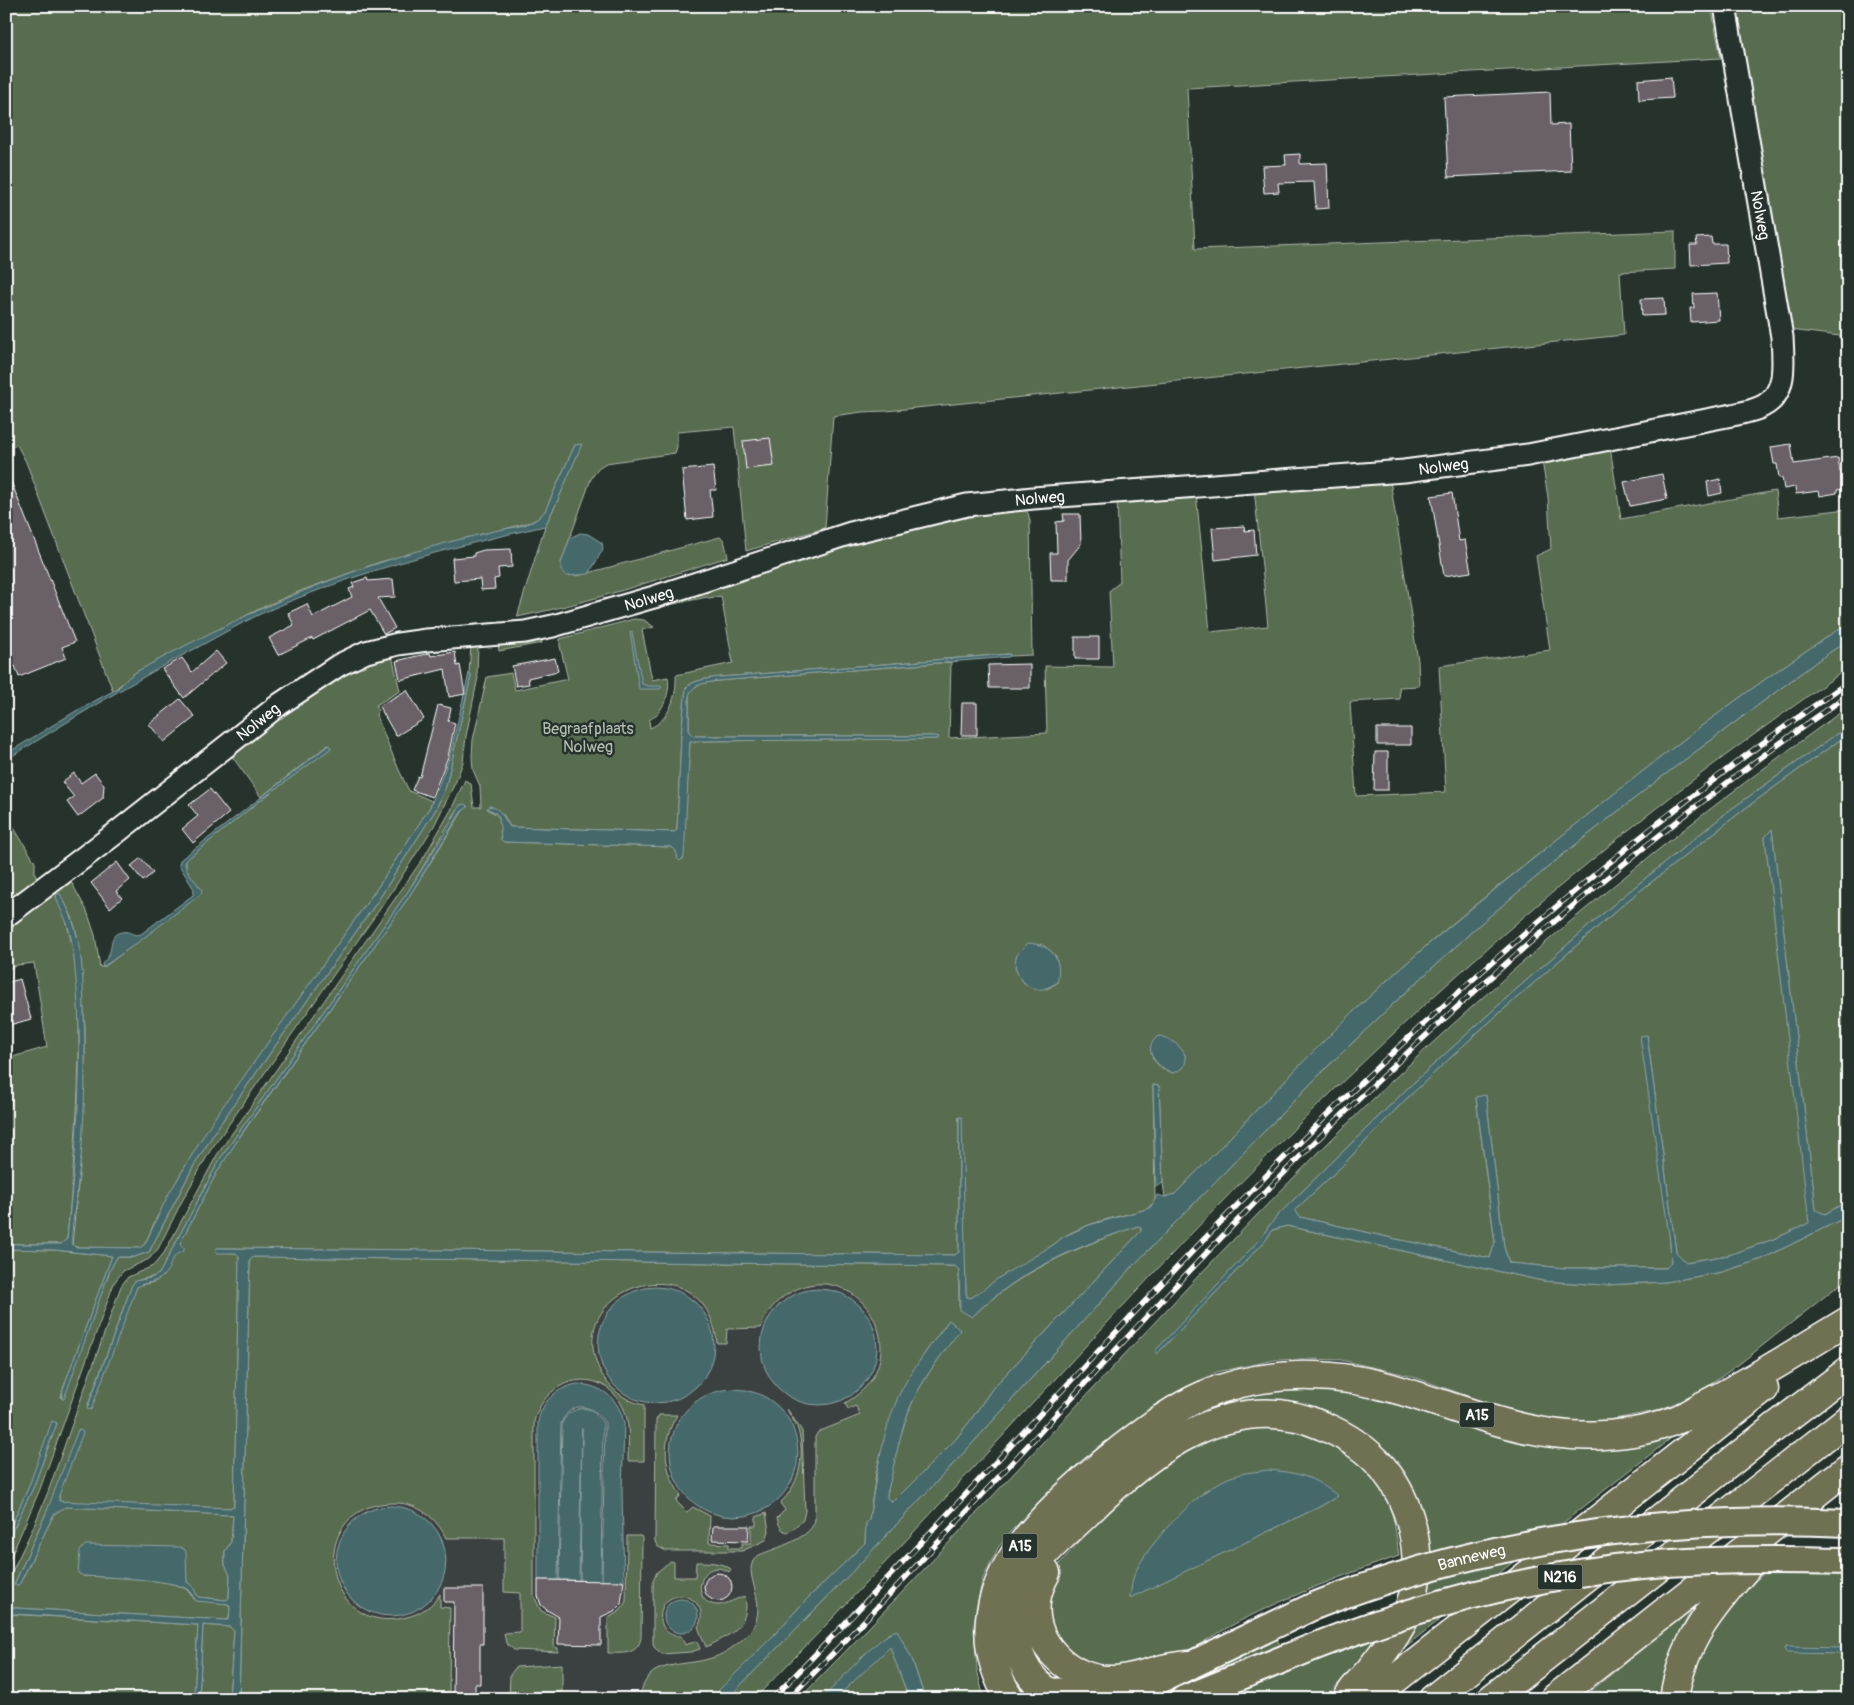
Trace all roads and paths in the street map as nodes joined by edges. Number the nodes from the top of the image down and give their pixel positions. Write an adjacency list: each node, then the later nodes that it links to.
1 (1726, 6): 2 (street, Nolweg)
2 (6, 916)
3 (1848, 1322): 12 (highway, A15); 20 (highway, A15)
4 (1848, 1371): 21 (highway)
5 (1848, 1419): 22 (highway)
6 (1848, 1468): 7 (highway)
7 (1796, 1508): 23 (highway); 24 (highway)
8 (1848, 1523): 11 (main road, Banneweg / N216, bridge)
9 (1067, 1532): 11 (highway, A15); 13 (highway, A15); 19 (highway, A15)
10 (1847, 1561): 18 (main road, N216, bridge)
11 (1190, 1665): 17 (main road, Banneweg / N216)
12 (995, 1670): 14 (highway, A15); 15 (highway, A15)
13 (1042, 1695): 16 (main road)
14 (992, 1699)
15 (1010, 1699)
16 (1081, 1699)
17 (1120, 1699)
18 (1184, 1699)
19 (1347, 1699)
20 (1370, 1699)
21 (1433, 1699)
22 (1491, 1699)
23 (1554, 1699)
24 (1674, 1699)

